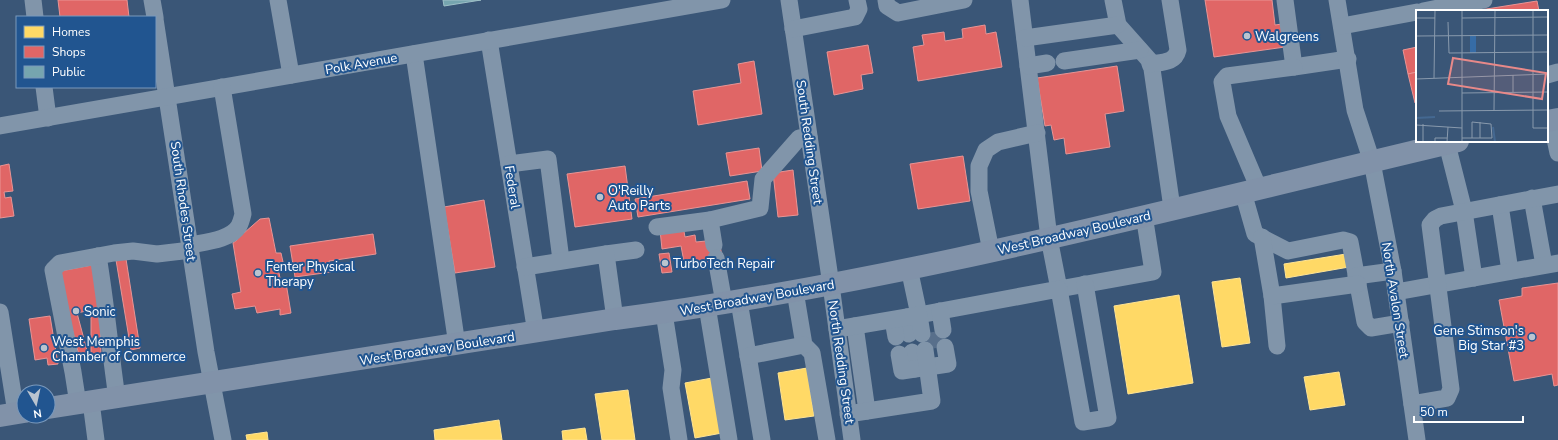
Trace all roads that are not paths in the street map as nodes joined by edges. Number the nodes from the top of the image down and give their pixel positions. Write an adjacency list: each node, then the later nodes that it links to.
1 (32, 0): 18 (street)
2 (152, 0): 19 (street, South Rhodes Street)
3 (278, 0): 36 (street)
4 (722, 0): 26 (street, Polk Avenue)
5 (789, 0): 24 (street, South Redding Street)
6 (857, 0): 24 (street)
7 (886, 0): 8 (street)
8 (964, 0)
9 (1020, 0): 25 (street)
10 (1113, 0): 22 (street)
11 (1170, 0): 32 (street)
12 (1280, 0): 20 (street)
13 (1285, 0): 20 (street)
14 (1337, 0): 23 (street, North Avalon Street)
15 (1474, 1): 16 (street)
16 (1428, 10)
17 (1416, 12): 23 (street)
18 (35, 16)
19 (155, 16)
20 (1288, 17): 34 (street)
21 (156, 24): 40 (street, South Rhodes Street)
22 (1118, 26): 25 (street); 27 (street)
23 (1342, 26): 29 (street, North Avalon Street)
24 (793, 29): 45 (street, South Redding Street)
25 (1025, 38): 33 (street)
26 (490, 40): 28 (street, Polk Avenue); 49 (street, Federal)
27 (1140, 50): 30 (street); 32 (street)
28 (414, 54): 36 (street, Polk Avenue); 91 (street)
29 (1348, 59): 34 (street); 48 (street, North Avalon Street)
30 (1064, 61)
31 (1047, 63): 33 (street)
32 (1150, 64): 54 (street)
33 (1028, 66): 44 (street)
34 (1294, 67): 50 (street)
35 (1558, 72): 37 (street)
36 (291, 75): 38 (street, Polk Avenue)
37 (1548, 75)
38 (222, 87): 40 (street, Polk Avenue); 61 (street)
39 (44, 88): 41 (street)
40 (168, 97): 41 (street, Polk Avenue); 61 (street, South Rhodes Street)
41 (48, 118): 43 (street, Polk Avenue)
42 (1552, 120): 47 (street)
43 (0, 126)
44 (1037, 133): 60 (street); 63 (street)
45 (809, 137): 57 (street); 76 (street, South Redding Street)
46 (1452, 142): 48 (main road, West Broadway Boulevard); 55 (street)
47 (1558, 153)
48 (1372, 162): 50 (main road, West Broadway Boulevard); 70 (street, North Avalon Street)
49 (509, 164): 66 (street); 68 (street, Federal)
50 (1251, 191): 54 (main road, West Broadway Boulevard); 59 (street)
51 (1558, 194): 52 (street)
52 (1532, 198): 53 (street); 67 (street)
53 (1500, 205): 55 (street); 71 (street)
54 (1172, 208): 56 (main road, West Broadway Boulevard)
55 (1464, 211): 72 (street); 75 (street)
56 (1144, 215): 60 (main road, West Broadway Boulevard); 74 (street)
57 (710, 220): 58 (street); 81 (street)
58 (657, 227)
59 (1262, 237): 73 (street); 80 (street)
60 (1049, 238): 63 (main road, West Broadway Boulevard); 77 (street)
61 (190, 247): 65 (street); 96 (street, South Rhodes Street)
62 (636, 250): 64 (street)
63 (991, 251): 69 (main road, West Broadway Boulevard)
64 (606, 254): 66 (street); 85 (street)
65 (98, 256): 97 (street); 98 (street)
66 (561, 260): 68 (street)
67 (1551, 264): 71 (street)
68 (525, 267): 89 (street, Federal)
69 (909, 268): 76 (main road, West Broadway Boulevard); 84 (street)
70 (1392, 271): 73 (street); 79 (street, North Avalon Street)
71 (1510, 272): 72 (street)
72 (1474, 278): 75 (street)
73 (1357, 280): 80 (street); 86 (street)
74 (1085, 284): 77 (street); 77 (street)
75 (1438, 284): 79 (street); 99 (street)
76 (831, 285): 78 (main road, West Broadway Boulevard); 88 (street, North Redding Street)
77 (1059, 289): 84 (street)
78 (795, 291): 81 (main road, West Broadway Boulevard); 92 (street)
79 (1396, 292): 86 (street, North Avalon Street)
80 (1272, 296): 93 (street)
81 (724, 303): 83 (main road, West Broadway Boulevard); 94 (street); 107 (street)
82 (0, 312): 102 (street)
83 (664, 313): 85 (main road, West Broadway Boulevard); 106 (street)
84 (918, 315): 87 (street); 90 (street); 90 (street)
85 (615, 319): 89 (main road, West Broadway Boulevard)
86 (1401, 323): 99 (street, North Avalon Street)
87 (855, 326): 88 (street); 101 (street)
88 (837, 329): 103 (street, North Redding Street)
89 (536, 333): 91 (main road, West Broadway Boulevard)
90 (922, 342): 95 (street); 95 (street)
91 (457, 345): 96 (main road, West Broadway Boulevard)
92 (804, 345): 94 (street); 109 (street)
93 (1277, 346)
94 (748, 356): 108 (street)
95 (927, 368): 101 (street)
96 (213, 382): 97 (main road, West Broadway Boulevard); 105 (street, South Rhodes Street)
97 (117, 398): 98 (main road, West Broadway Boulevard)
98 (84, 403): 100 (main road, West Broadway Boulevard); 104 (street)
99 (1412, 404): 111 (street, North Avalon Street)
100 (56, 407)
101 (867, 411): 103 (street)
102 (13, 414)
103 (848, 414): 110 (street, North Redding Street)
104 (96, 440)
105 (223, 440)
106 (679, 440)
107 (729, 440)
108 (762, 440)
109 (827, 440)
110 (852, 440)
111 (1417, 440)

